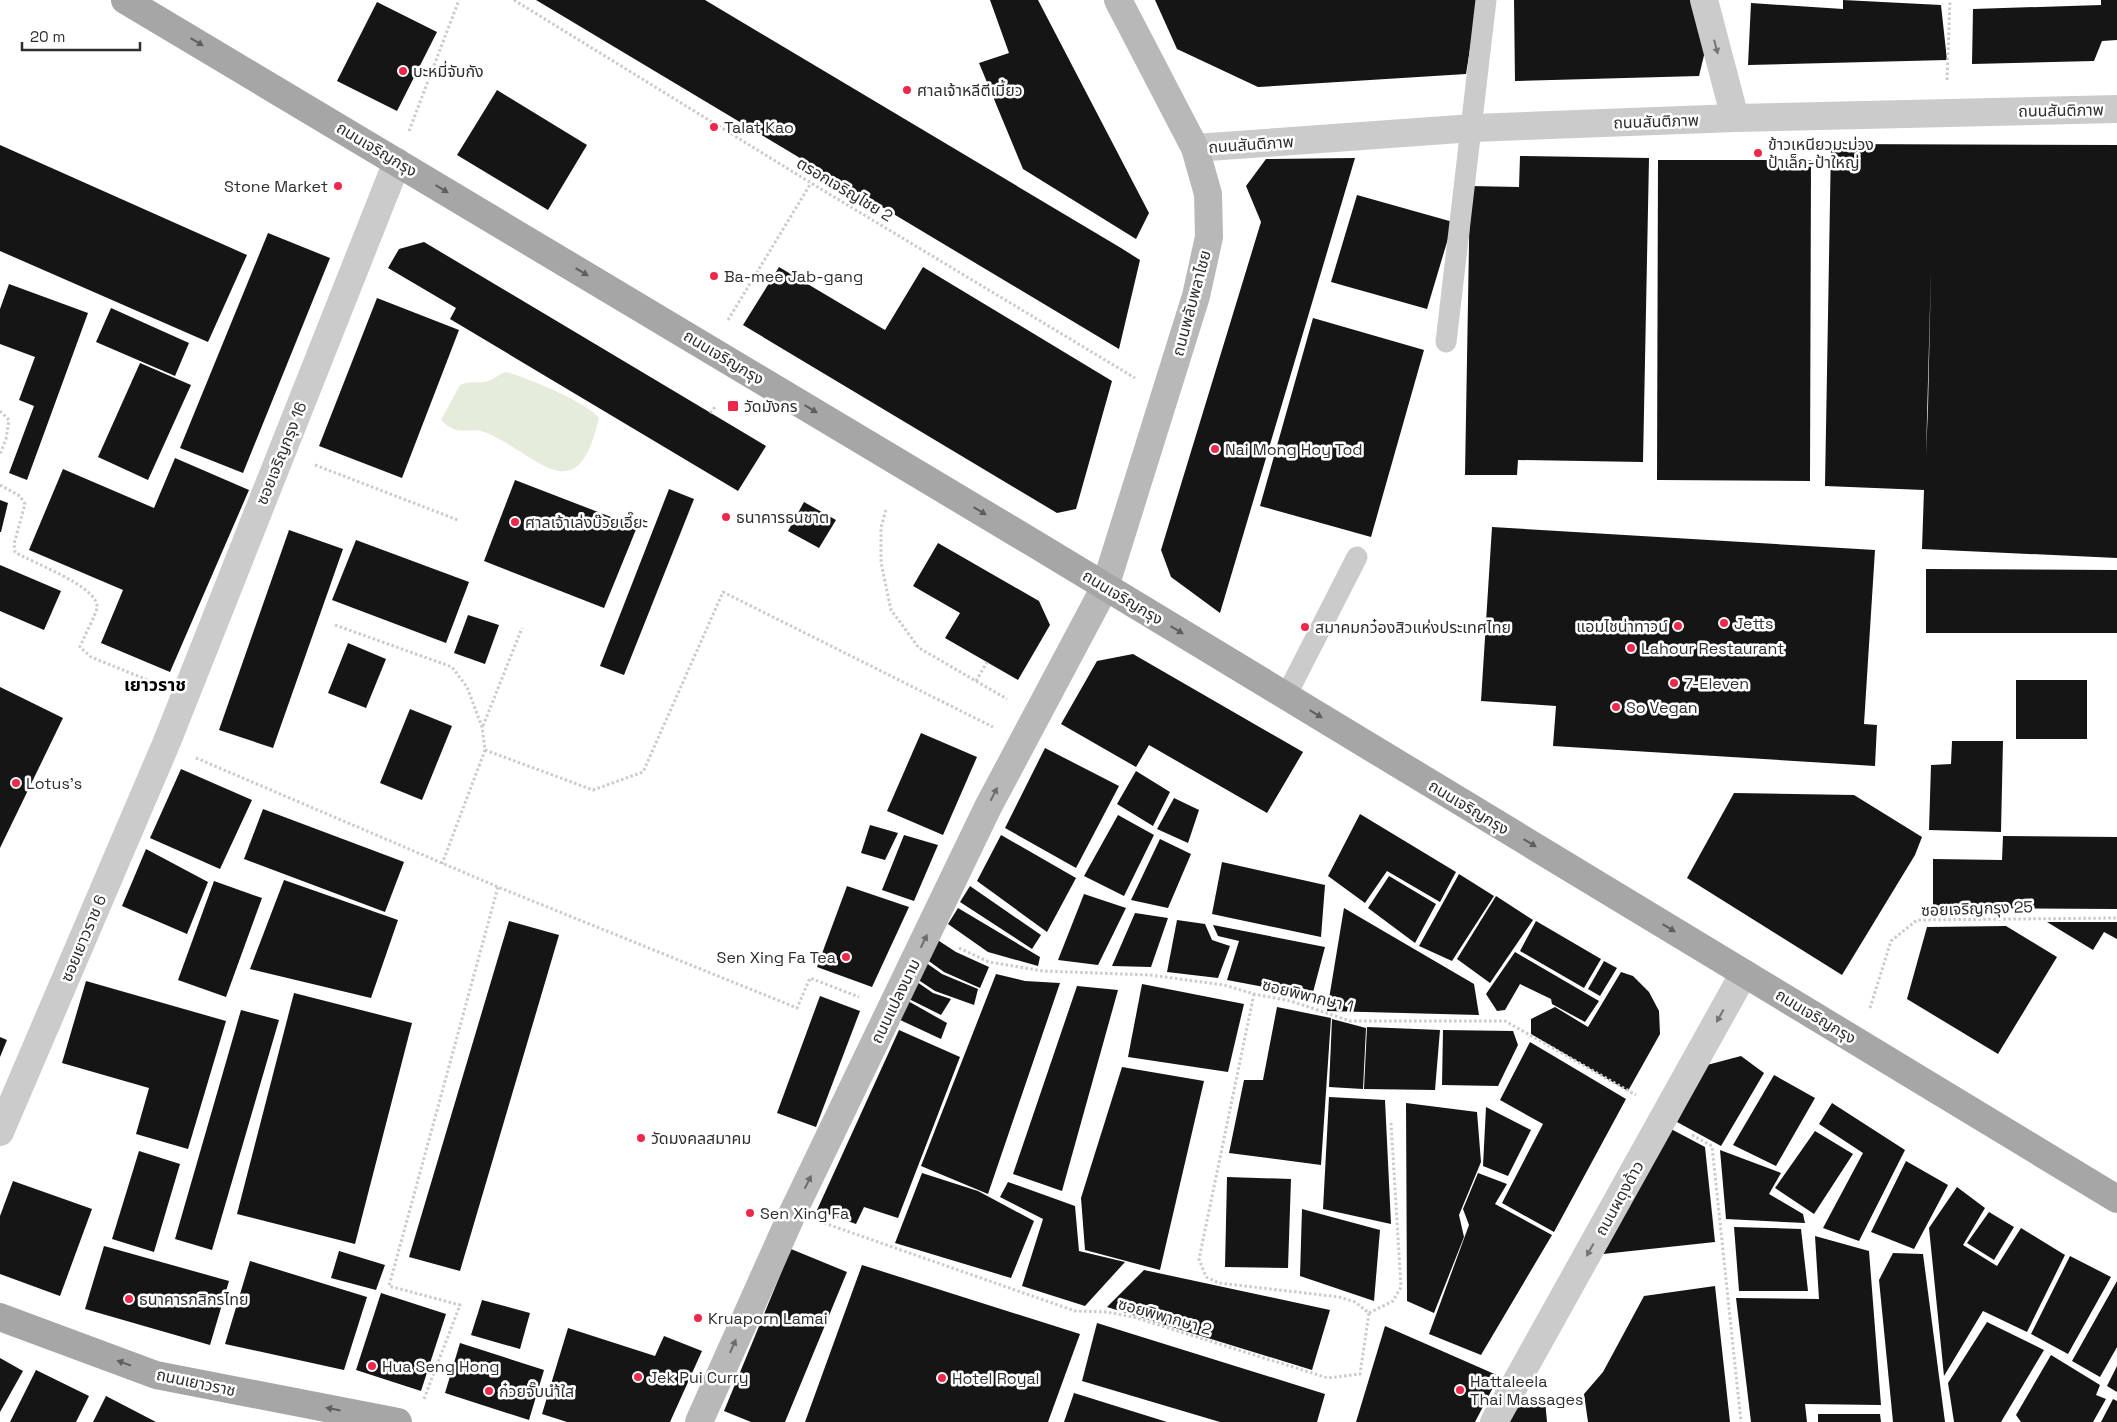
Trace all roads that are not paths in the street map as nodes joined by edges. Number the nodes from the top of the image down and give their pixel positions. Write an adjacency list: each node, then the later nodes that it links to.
1 (125, 0): 5 (main road, ถนนเจริญกรุง)
2 (1118, 0): 9 (street, ถนนพลับพลาไชย)
3 (1486, 0): 8 (lane)
4 (1704, 0): 7 (street, one-way to 7)
5 (154, 7): 10 (main road, ถนนเจริญกรุง, one-way to 10)
6 (2117, 109): 7 (street, ถนนสันติภาพ)
7 (1735, 118): 8 (street, ถนนสันติภาพ)
8 (1472, 128): 9 (street, ถนนสันติภาพ); 11 (lane)
9 (1195, 148): 13 (street, ถนนพลับพลาไชย)
10 (397, 162): 13 (main road, ถนนเจริญกรุง, one-way to 13); 15 (street, ซอยเจริญกรุง 16)
11 (1446, 342)
12 (1357, 557): 14 (lane)
13 (1105, 587): 14 (main road, ถนนเจริญกรุง, one-way to 14); 21 (street, ถนนแปลงนาม, one-way to 13)
14 (1286, 696): 16 (main road, ถนนเจริญกรุง, one-way to 16)
15 (166, 744): 17 (street, ซอยเยาวราช 6)
16 (1744, 973): 18 (main road, ถนนเจริญกรุง); 22 (street, ถนนผดุงด้าว, one-way to 22)
17 (0, 1132)
18 (2117, 1199)
19 (0, 1317): 20 (main road, ถนนเยาวราช, one-way to 19)
20 (398, 1422)
21 (699, 1422)
22 (1494, 1422)

